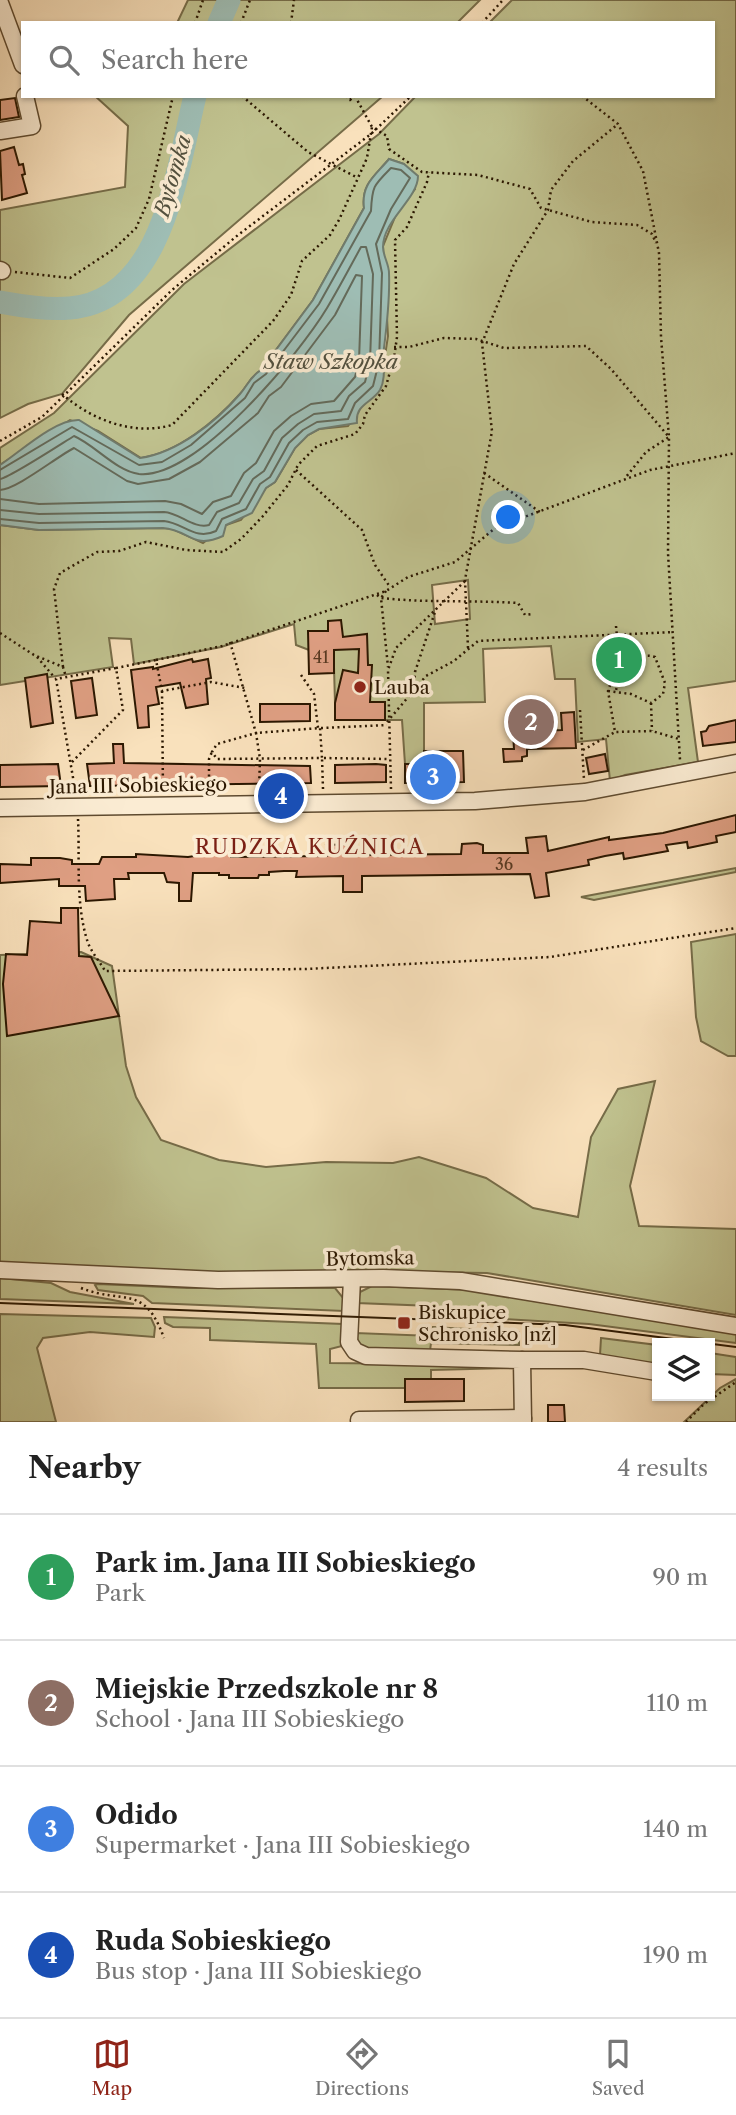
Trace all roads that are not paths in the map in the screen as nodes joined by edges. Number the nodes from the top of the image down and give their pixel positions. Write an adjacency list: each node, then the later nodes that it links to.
1 (0, 4): 2 (street)
2 (21, 60)
3 (25, 98): 4 (street)
4 (0, 131)
5 (736, 764): 6 (street, Jana III Sobieskiego)
6 (0, 808)
7 (0, 1270): 8 (street, Bytomska)
8 (352, 1279): 9 (street, Bytomska); 10 (street)
9 (736, 1326)
10 (522, 1360): 11 (street); 13 (street)
11 (652, 1371)
12 (359, 1419): 13 (street)
13 (523, 1420)

